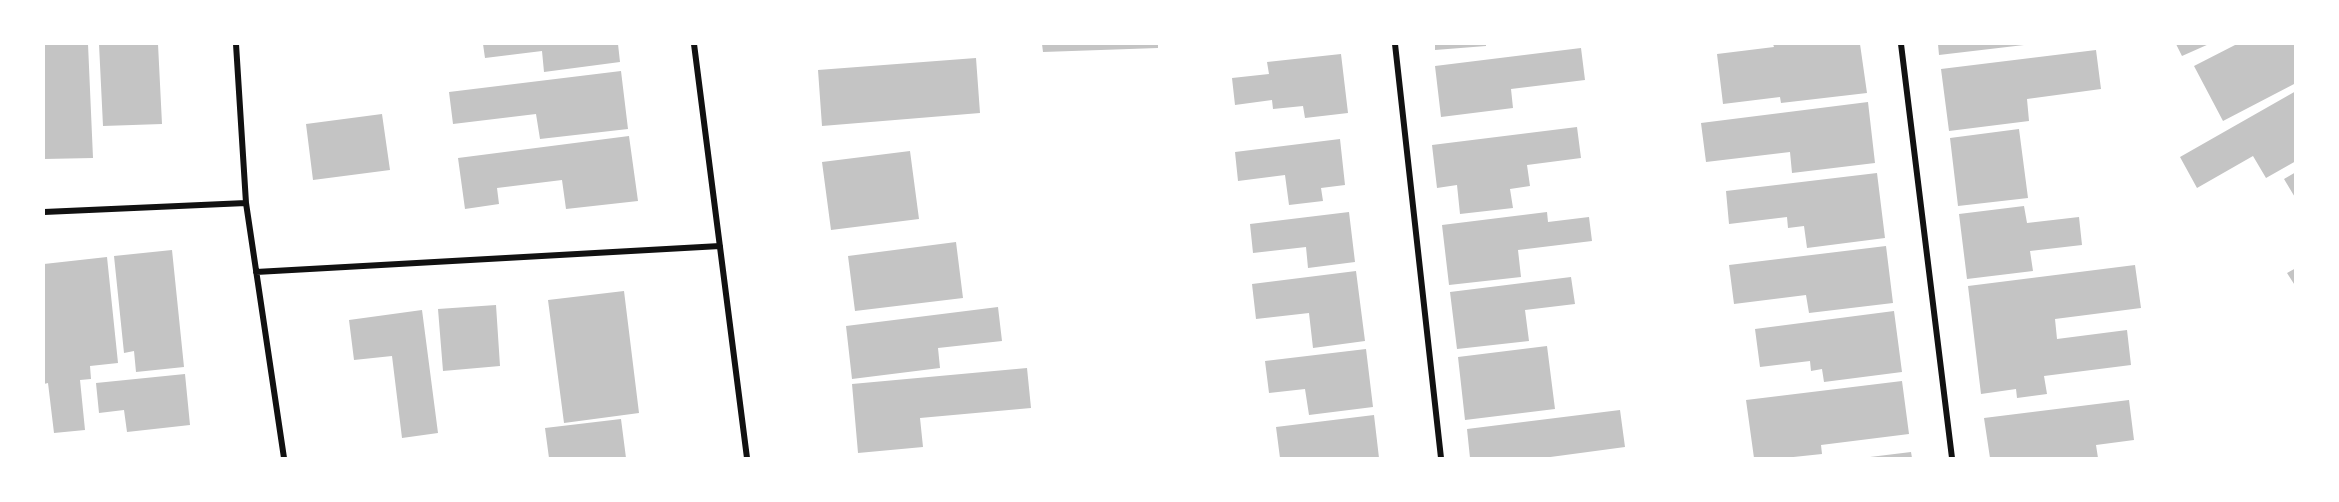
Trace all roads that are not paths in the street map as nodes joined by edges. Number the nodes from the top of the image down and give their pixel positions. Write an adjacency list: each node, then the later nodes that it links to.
1 (236, 44): 5 (street)
2 (694, 44): 7 (street)
3 (1395, 44): 11 (street)
4 (1901, 44): 12 (street)
5 (246, 203): 6 (street); 8 (street)
6 (44, 212)
7 (720, 246): 8 (street); 10 (street)
8 (256, 272): 9 (street)
9 (284, 459)
10 (747, 459)
11 (1441, 459)
12 (1952, 459)

